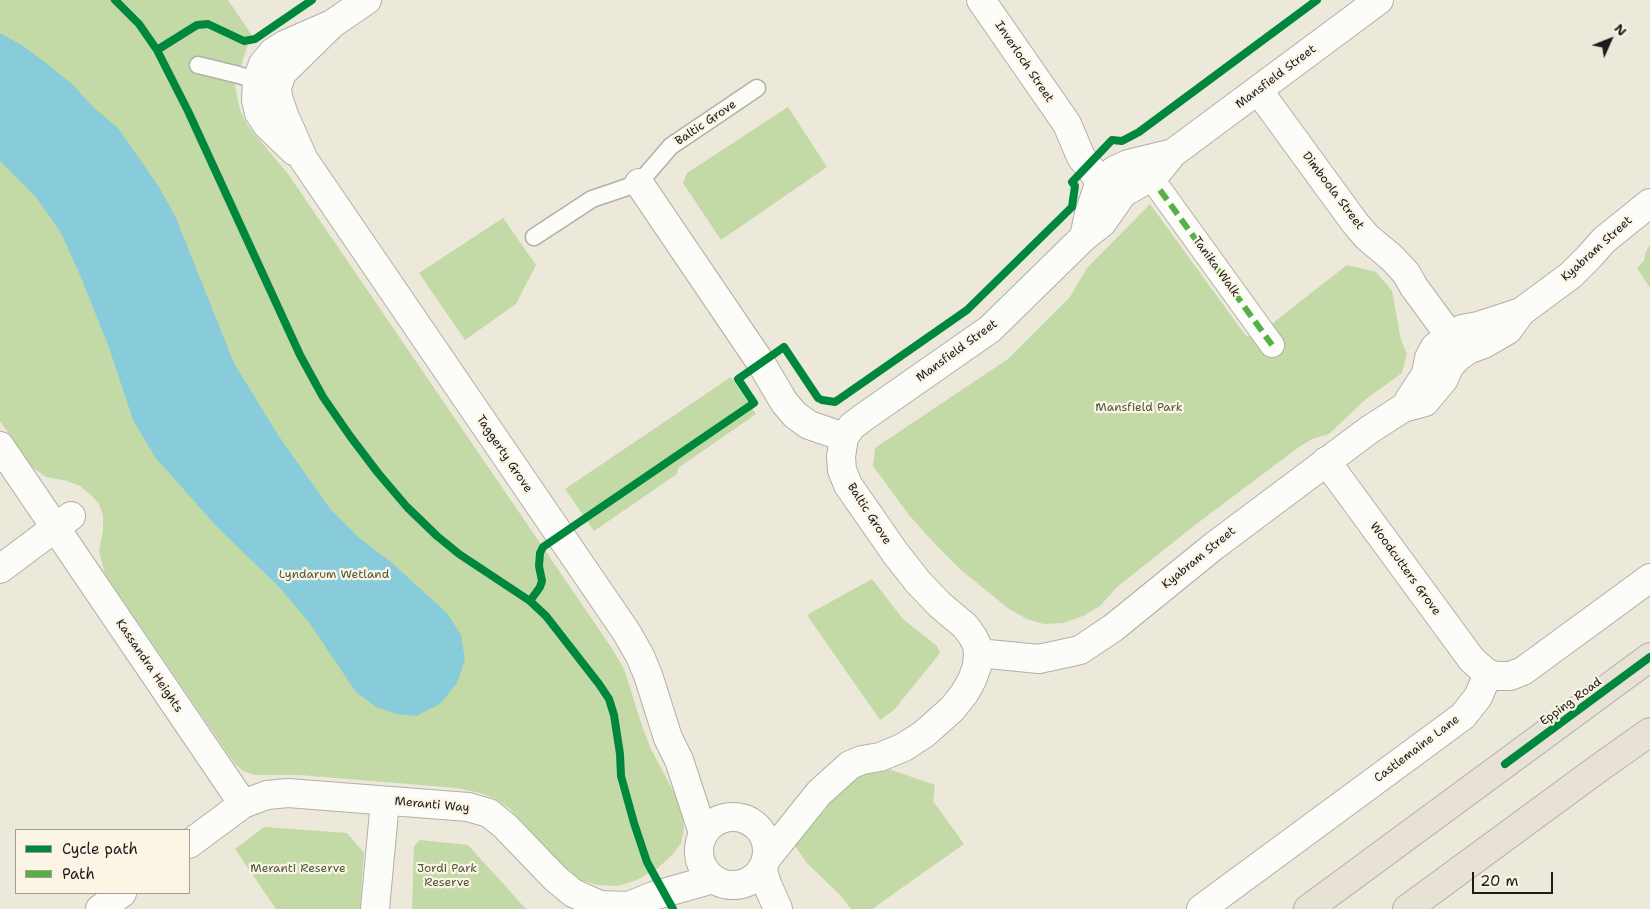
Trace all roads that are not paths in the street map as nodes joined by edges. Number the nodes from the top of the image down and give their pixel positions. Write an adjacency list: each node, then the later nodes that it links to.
1 (367, 0): 5 (street, Taggerty Grove)
2 (982, 0): 8 (street, Inverloch Street)
3 (1378, 0): 7 (street, Mansfield Street)
4 (198, 65): 5 (lane)
5 (267, 84): 25 (street, Taggerty Grove)
6 (756, 88): 9 (lane, Baltic Grove)
7 (1258, 90): 8 (street, Mansfield Street); 14 (street, Dimboola Street)
8 (1112, 182): 15 (street, Mansfield Street)
9 (639, 183): 12 (lane); 15 (street)
10 (1160, 190): 13 (street, Tanika Walk)
11 (1650, 203): 14 (street, Kyabram Street)
12 (534, 237)
13 (1272, 345)
14 (1447, 347): 17 (street, Kyabram Street)
15 (844, 437): 21 (street, Baltic Grove)
16 (0, 446): 18 (street, Kassandra Heights)
17 (1326, 462): 21 (street, Kyabram Street); 23 (street, Woodcutters Grove)
18 (63, 522): 19 (street); 28 (street, Kassandra Heights)
19 (0, 569)
20 (1650, 578): 23 (street)
21 (978, 653): 26 (street)
22 (1650, 657): 41 (main road, Epping Road)
23 (1488, 674): 40 (street, Castlemaine Lane)
24 (1650, 732): 42 (main road)
25 (679, 760): 29 (street, Taggerty Grove); 30 (street, Taggerty Grove)
26 (819, 793): 29 (street); 32 (street)
27 (385, 801): 28 (street, Meranti Way); 35 (street, Meranti Way); 37 (street)
28 (243, 804): 31 (street, Meranti Way)
29 (739, 818): 30 (street); 32 (street)
30 (701, 839): 33 (street); 35 (street, Meranti Way)
31 (190, 843)
32 (764, 864): 33 (street); 39 (street)
33 (720, 882): 35 (street, Meranti Way); 38 (street)
34 (121, 894): 36 (street)
35 (653, 896)
36 (100, 909)
37 (375, 909)
38 (762, 909)
39 (778, 909)
40 (1200, 909)
41 (1308, 909)
42 (1408, 909)

